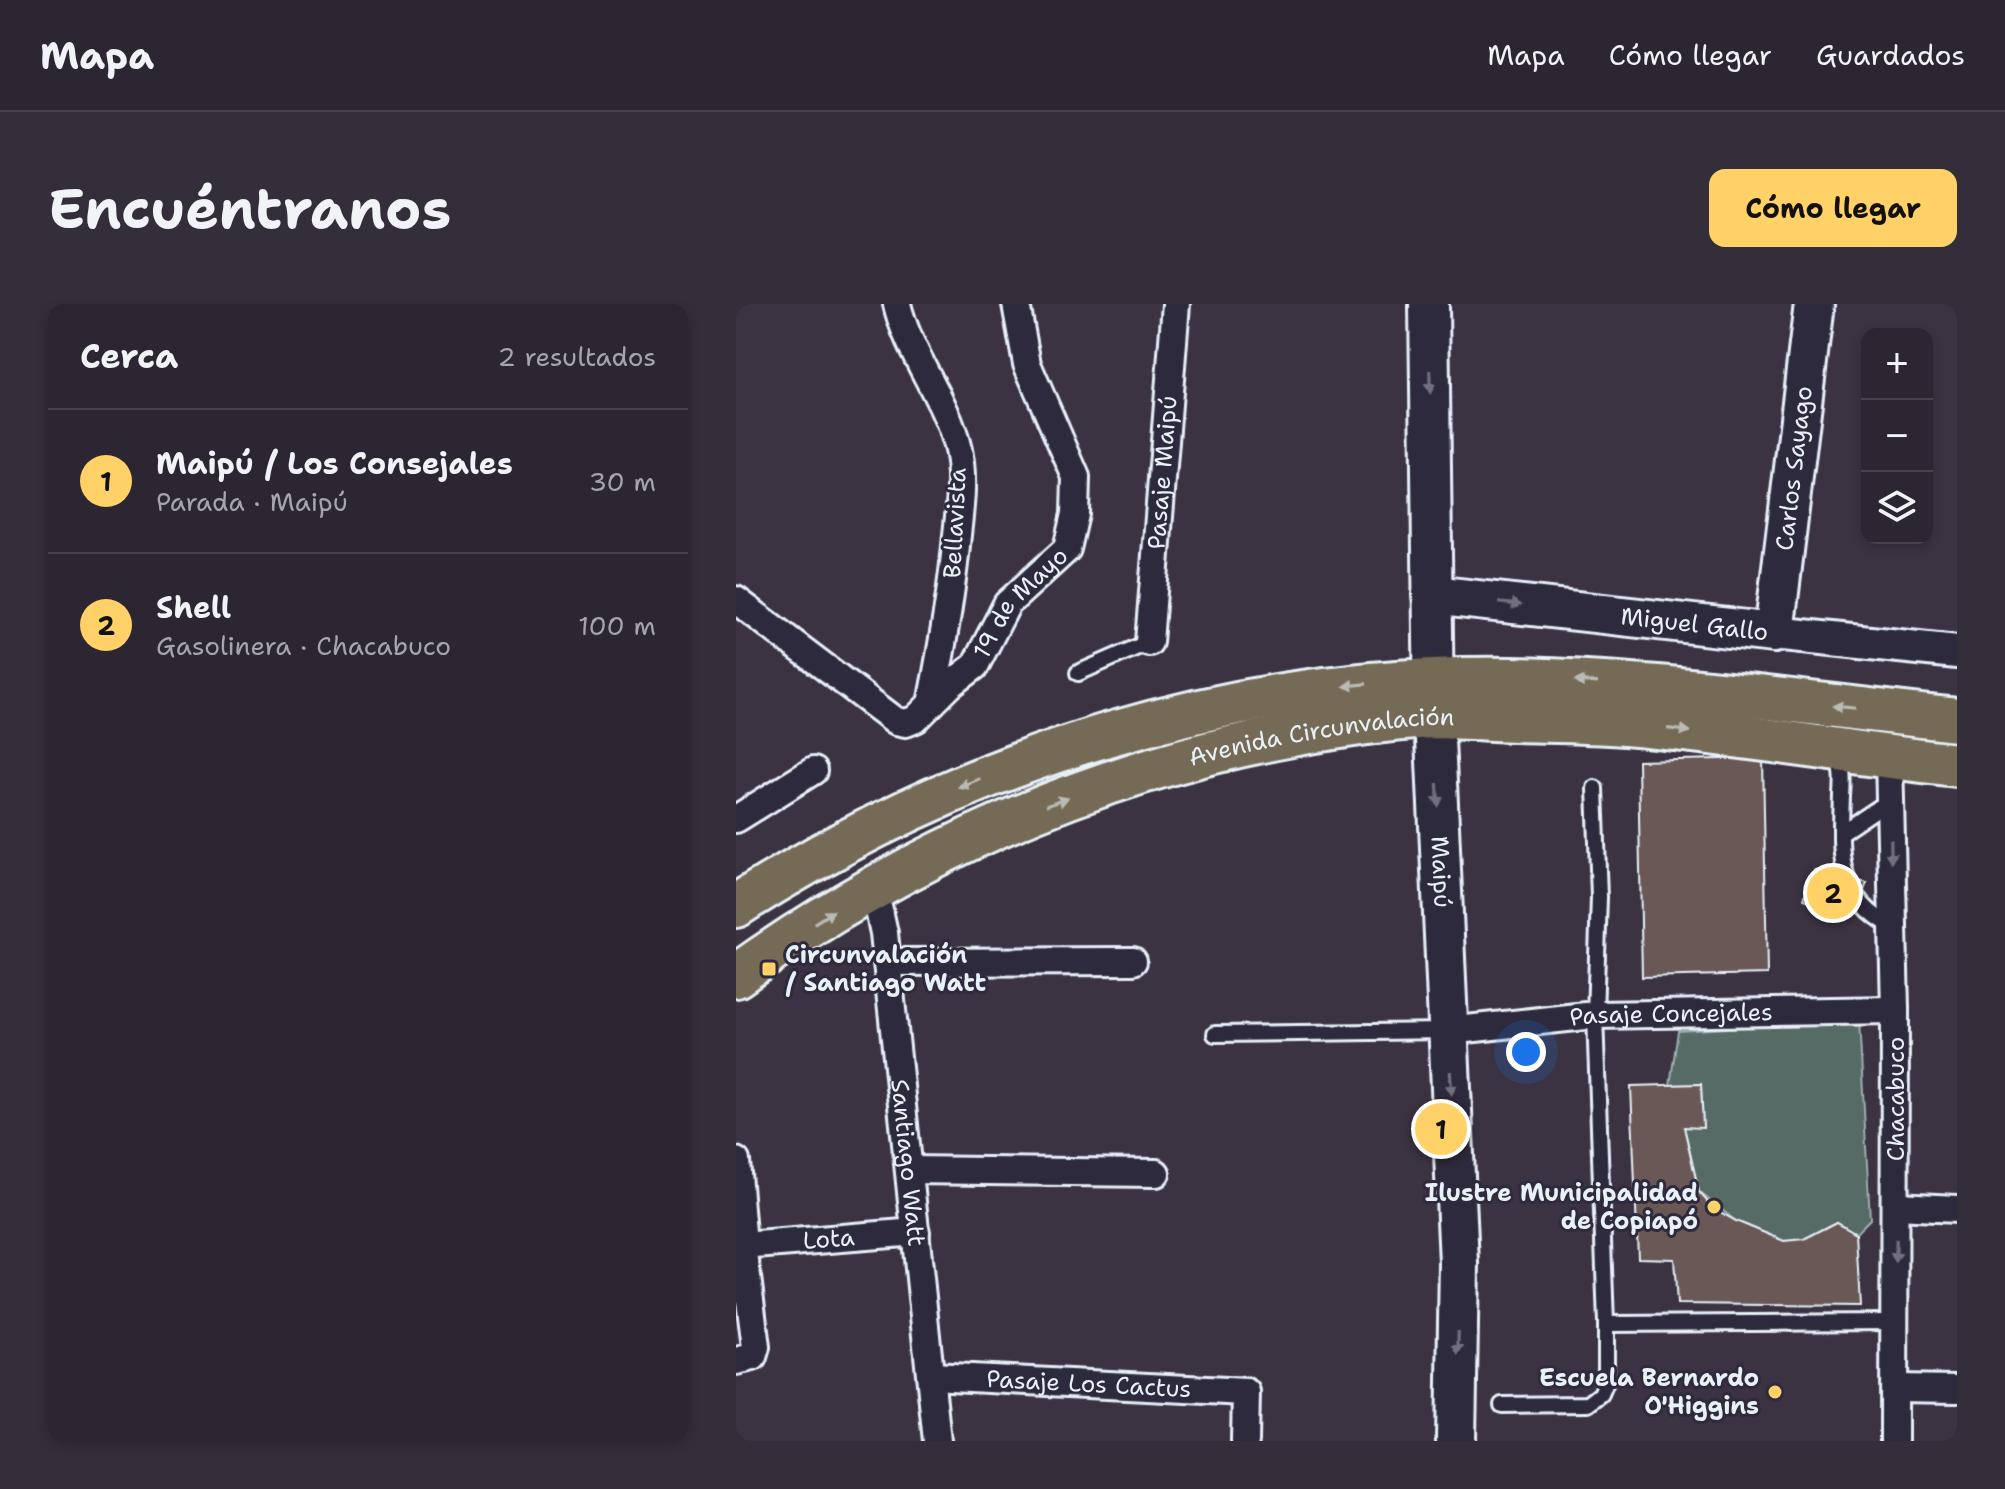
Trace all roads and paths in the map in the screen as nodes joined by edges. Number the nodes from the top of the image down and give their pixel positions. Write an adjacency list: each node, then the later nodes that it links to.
1 (897, 304): 13 (street, Bellavista)
2 (1016, 304): 13 (street, 19 de Mayo)
3 (1176, 304): 9 (street, Pasaje Maipú)
4 (1429, 304): 6 (main road, Maipú, one-way to 6)
5 (1814, 304): 8 (main road, Carlos Sayago)
6 (1432, 595): 8 (main road, Miguel Gallo, one-way to 8); 12 (main road, Maipú)
7 (736, 600): 13 (street, 19 de Mayo)
8 (1774, 633): 10 (street, Miguel Gallo)
9 (1149, 642): 11 (lane)
10 (1957, 652)
11 (1078, 673)
12 (1433, 699): 14 (main road, Avenida Circunvalación, one-way to 12); 15 (main road, Avenida Circunvalación, one-way to 15); 22 (main road, Avenida Circunvalación, one-way to 22); 24 (main road, Avenida Circunvalación, one-way to 12); 32 (main road, Maipú, one-way to 32)
13 (931, 704)
14 (1939, 718): 16 (main road)
15 (1830, 748): 16 (main road, Avenida Circunvalación); 23 (lane)
16 (1889, 757): 17 (main road, Avenida Circunvalación); 20 (street, Chacabuco)
17 (1957, 765)
18 (813, 771): 21 (street)
19 (1595, 788): 31 (lane)
20 (1890, 800): 23 (lane); 26 (street, Chacabuco, one-way to 26)
21 (736, 819)
22 (879, 823): 24 (main road); 25 (main road, Avenida Circunvalación)
23 (1841, 833): 26 (lane)
24 (874, 887): 28 (street, Santiago Watt); 29 (main road, Avenida Circunvalación, one-way to 24)
25 (736, 906)
26 (1893, 927): 30 (street, Chacabuco)
27 (1133, 961): 28 (street)
28 (887, 962): 35 (street, Santiago Watt)
29 (736, 976)
30 (1895, 1010): 31 (street, Pasaje Concejales); 37 (street, Chacabuco)
31 (1595, 1015): 32 (street, Pasaje Concejales); 42 (lane)
32 (1448, 1031): 33 (lane); 50 (main road, Maipú, one-way to 50)
33 (1215, 1034)
34 (736, 1161): 40 (street)
35 (909, 1170): 36 (street); 39 (street, Santiago Watt)
36 (1156, 1173)
37 (1896, 1206): 38 (street); 41 (street, Chacabuco, one-way to 41)
38 (1957, 1209)
39 (916, 1232): 40 (street, Lota); 44 (street, Santiago Watt)
40 (743, 1246): 43 (street)
41 (1895, 1322): 42 (lane); 45 (street, Chacabuco)
42 (1606, 1324): 47 (lane)
43 (745, 1359)
44 (931, 1376): 48 (street, Santiago Watt); 49 (street, Pasaje Los Cactus)
45 (1895, 1388): 46 (street); 51 (street, Chacabuco)
46 (1957, 1389)
47 (1502, 1405)
48 (937, 1441)
49 (1245, 1441)
50 (1456, 1441)
51 (1894, 1441)

